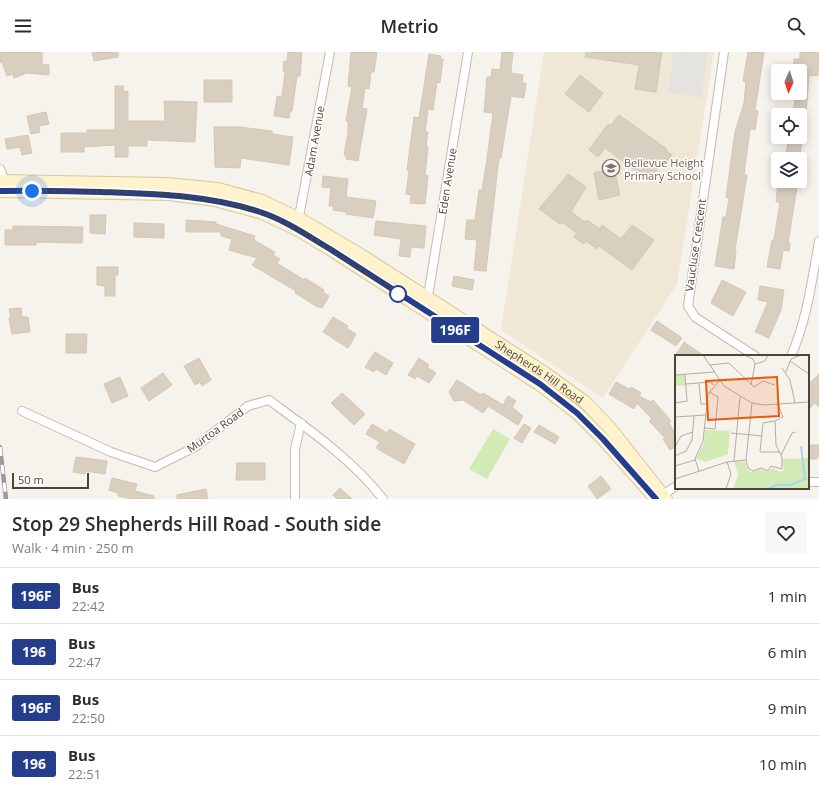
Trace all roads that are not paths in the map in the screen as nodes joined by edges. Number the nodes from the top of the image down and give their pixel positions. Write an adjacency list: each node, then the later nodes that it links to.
1 (330, 52): 6 (street, Adam Avenue)
2 (468, 52): 8 (street, Eden Avenue)
3 (724, 52): 9 (street, Vaucluse Crescent)
4 (0, 170): 5 (street)
5 (2, 184): 6 (main road, Shepherds Hill Road)
6 (297, 224): 8 (main road, Shepherds Hill Road)
7 (819, 241): 10 (street)
8 (426, 304): 14 (main road, Shepherds Hill Road)
9 (753, 355)
10 (791, 355)
11 (22, 412): 12 (street, Murtoa Road)
12 (301, 422): 15 (street); 16 (street, Murtoa Road)
13 (675, 487): 14 (street)
14 (661, 498)
15 (295, 499)
16 (383, 499)

